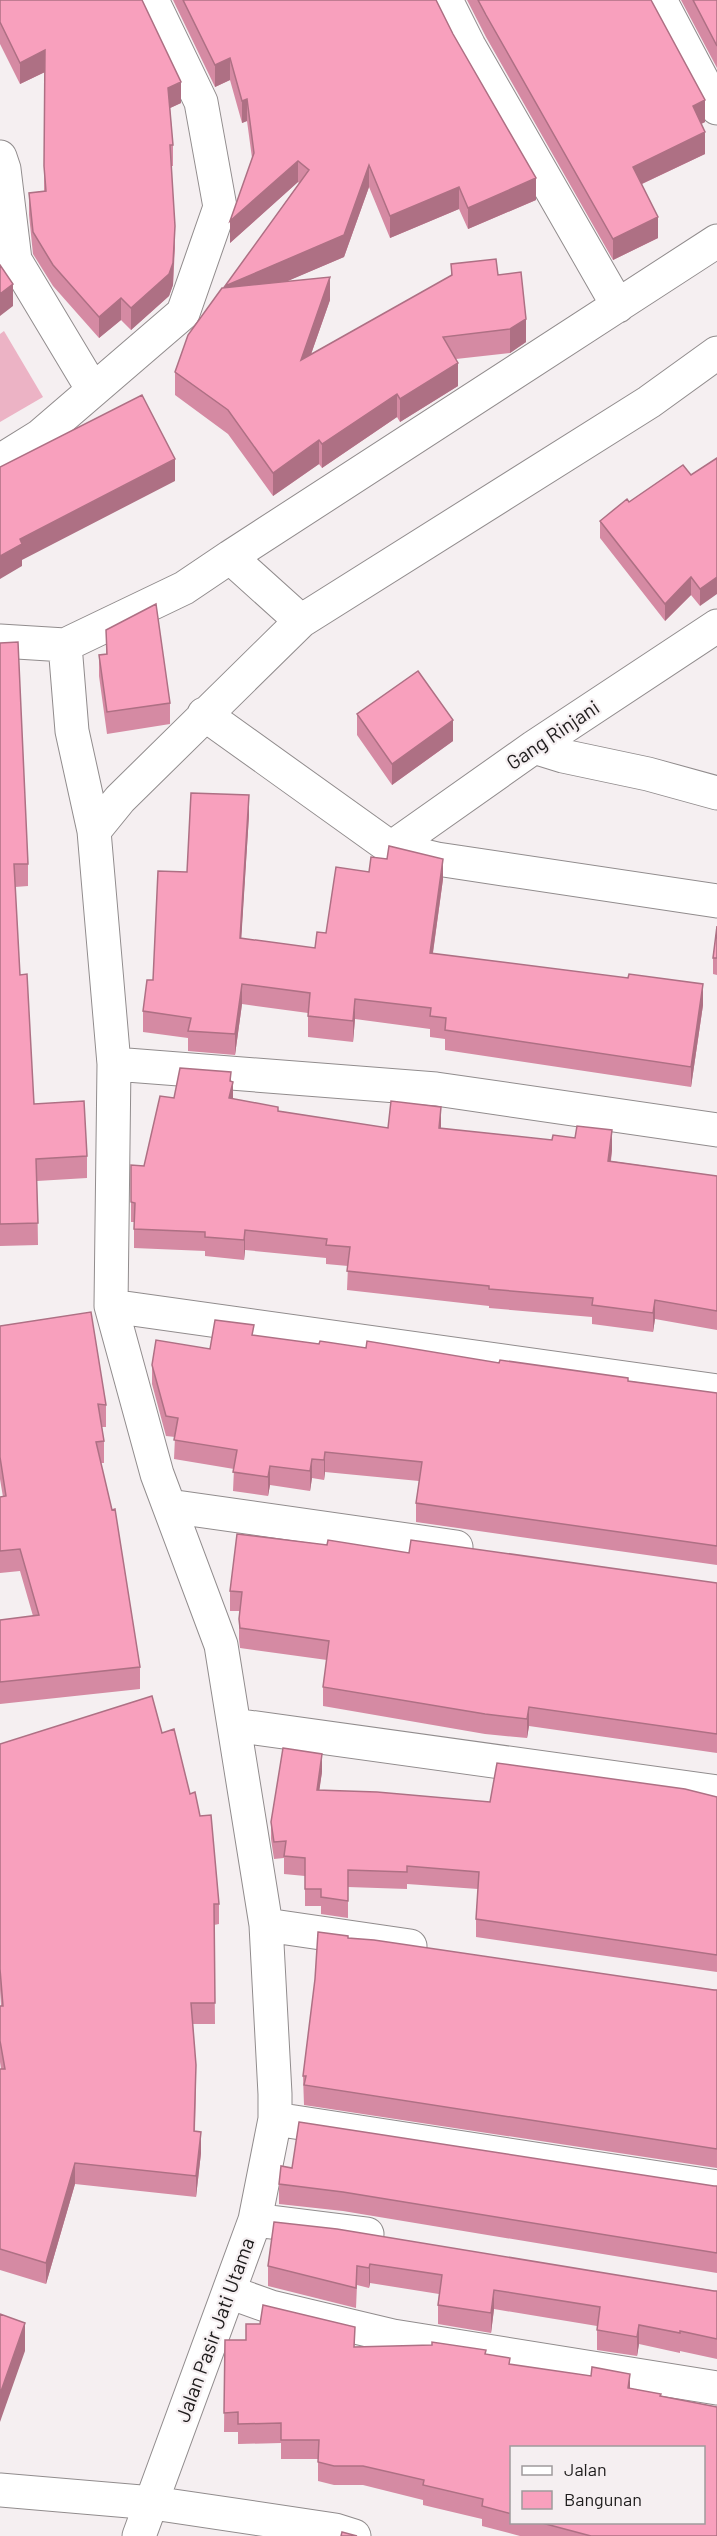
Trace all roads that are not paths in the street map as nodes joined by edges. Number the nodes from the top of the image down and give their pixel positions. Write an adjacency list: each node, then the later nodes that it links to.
1 (152, 0): 10 (street)
2 (446, 0): 8 (street)
3 (660, 0): 4 (street)
4 (717, 108)
5 (0, 157): 7 (street)
6 (717, 241): 8 (street)
7 (7, 252): 10 (street)
8 (618, 306): 12 (street)
9 (717, 353): 13 (street)
10 (93, 390): 11 (street)
11 (0, 461)
12 (231, 557): 13 (street); 16 (street)
13 (301, 621): 17 (street)
14 (717, 626): 18 (street, Gang Rinjani)
15 (0, 641): 16 (street)
16 (65, 645): 20 (street, Jalan Pasir Jati Utama)
17 (204, 714): 20 (street); 21 (street)
18 (534, 747): 19 (street); 21 (street, Gang Rinjani)
19 (717, 793)
20 (94, 831): 23 (street, Jalan Pasir Jati Utama)
21 (391, 848): 22 (street)
22 (717, 902)
23 (114, 1065): 24 (street); 25 (street, Jalan Pasir Jati Utama)
24 (717, 1130)
25 (111, 1306): 26 (street); 27 (street, Jalan Pasir Jati Utama)
26 (717, 1391)
27 (170, 1506): 28 (street); 29 (street, Jalan Pasir Jati Utama)
28 (484, 1551)
29 (234, 1725): 30 (street); 31 (street, Jalan Pasir Jati Utama)
30 (717, 1792)
31 (266, 1925): 32 (street); 33 (street, Jalan Pasir Jati Utama)
32 (438, 1950)
33 (275, 2119): 34 (street); 35 (street, Jalan Pasir Jati Utama)
34 (717, 2187)
35 (255, 2220): 36 (street); 37 (street, Jalan Pasir Jati Utama)
36 (397, 2239)
37 (229, 2292): 38 (street); 40 (street, Jalan Pasir Jati Utama)
38 (717, 2388)
39 (0, 2490): 40 (street)
40 (153, 2503): 41 (street); 42 (street, Jalan Pasir Jati Utama)
41 (341, 2534)
42 (139, 2536)

